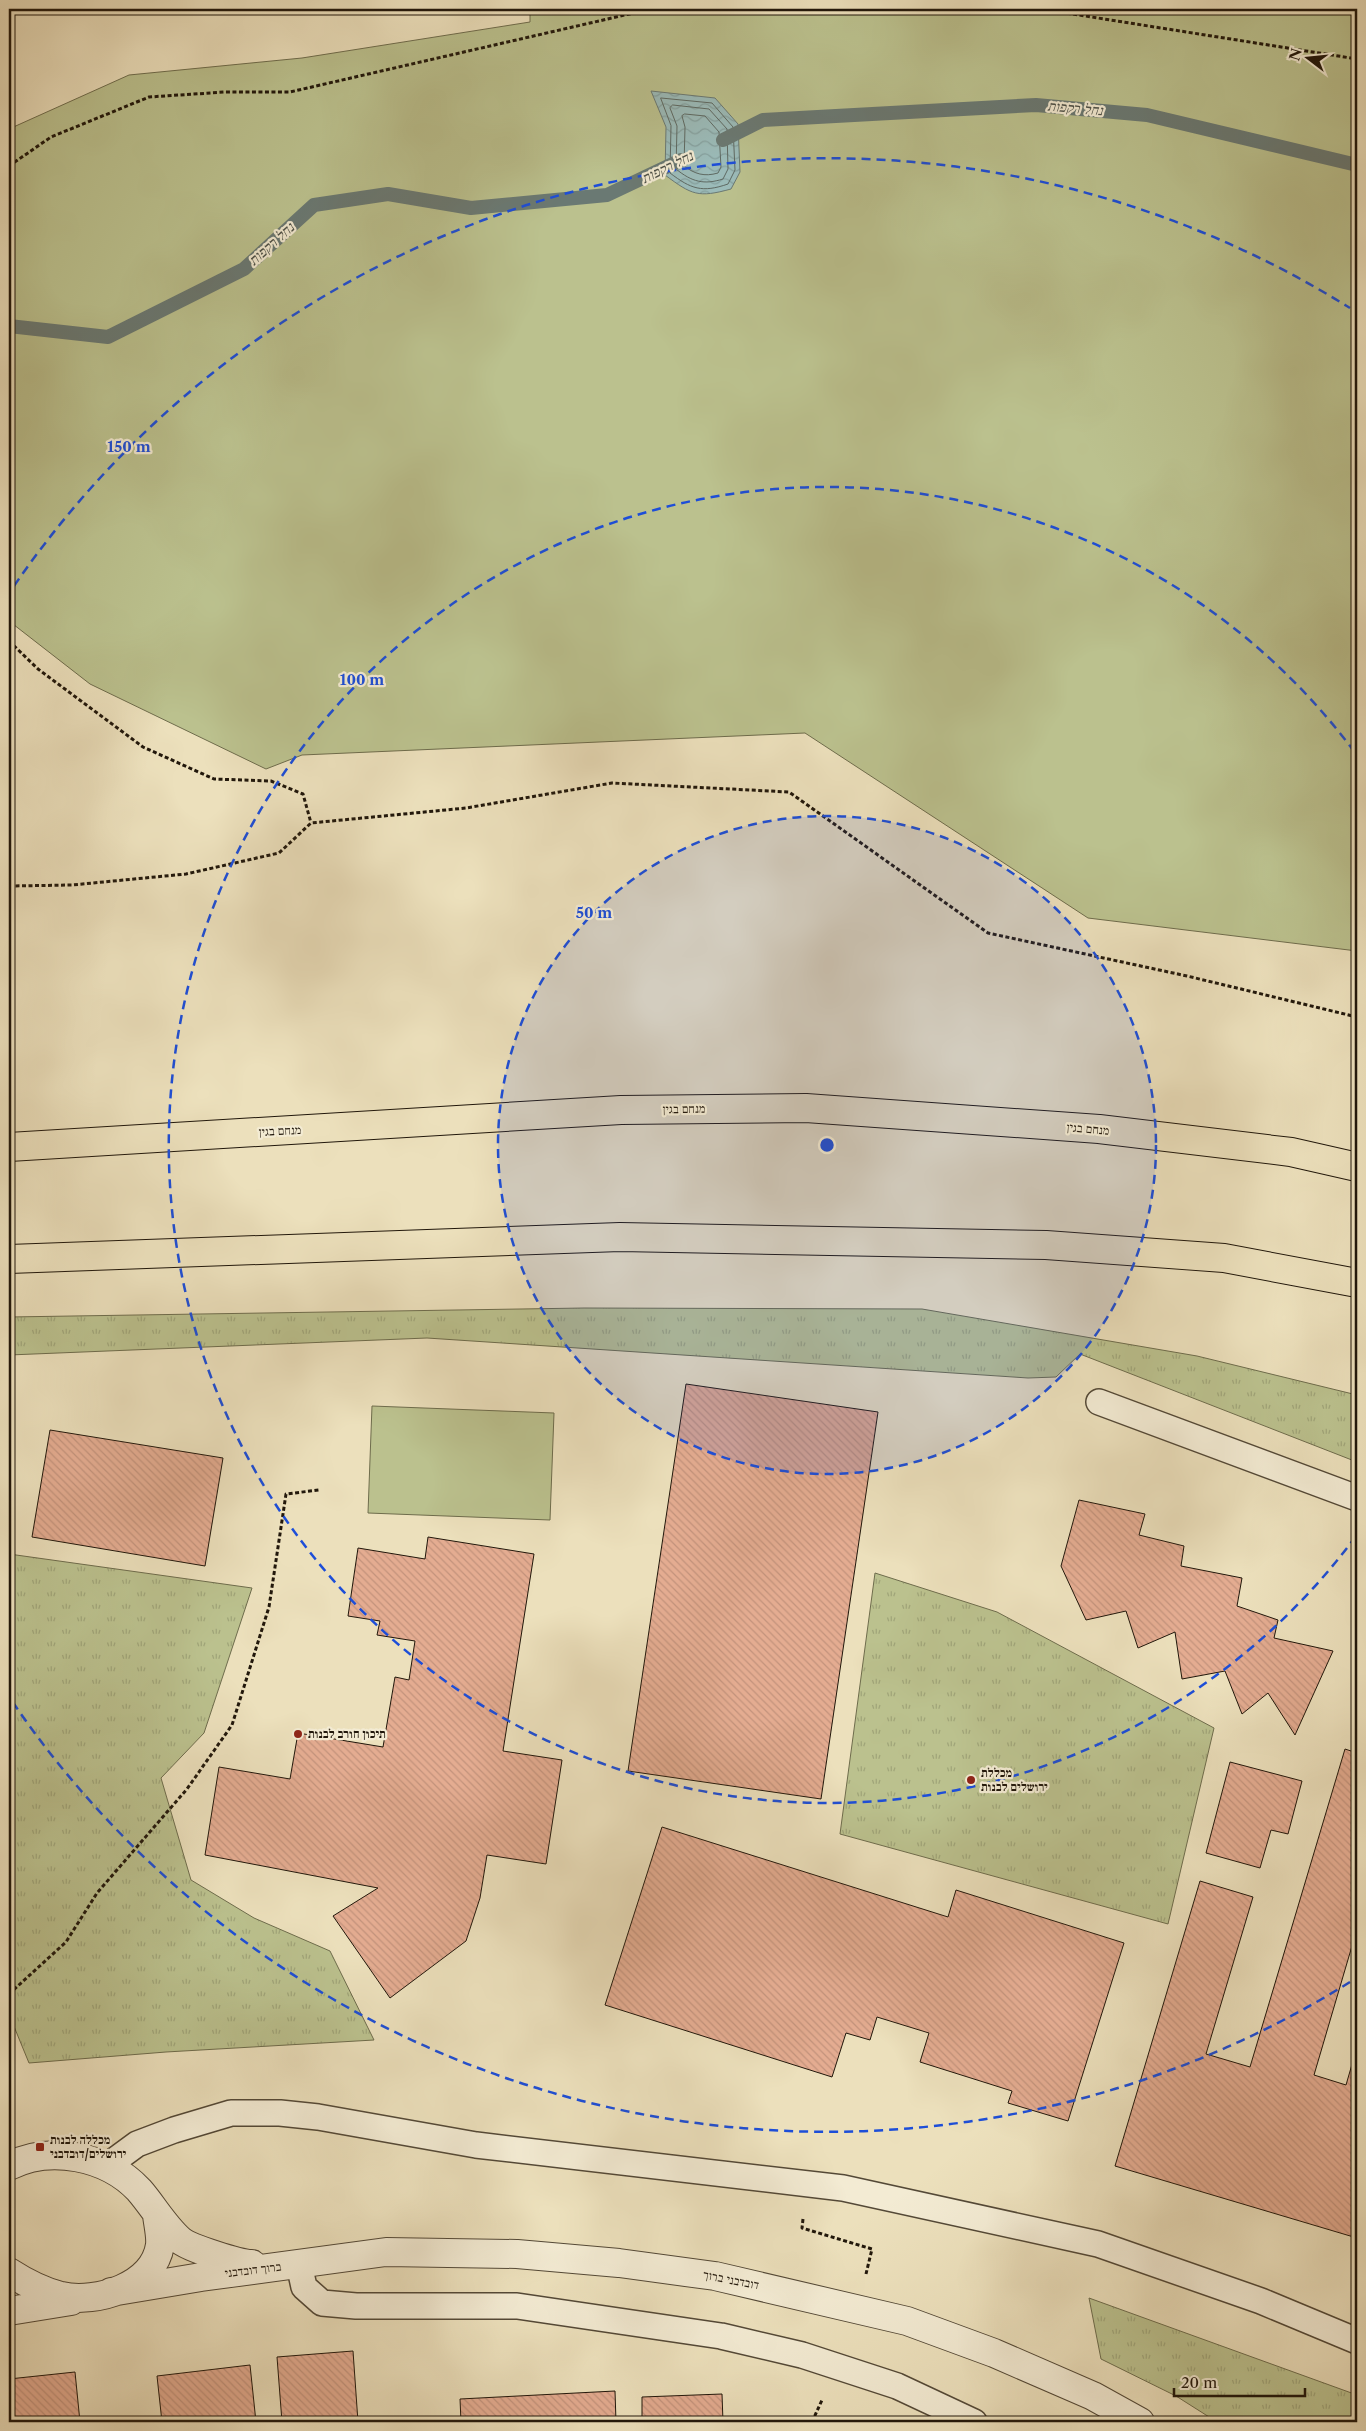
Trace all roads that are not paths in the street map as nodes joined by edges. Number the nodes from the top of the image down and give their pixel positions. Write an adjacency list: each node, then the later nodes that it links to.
1 (9, 1147): 2 (highway, מנחם בגין)
2 (1357, 1166)
3 (9, 1259): 4 (highway)
4 (1357, 1283)
5 (1099, 1402): 6 (lane)
6 (1357, 1498)
7 (9, 2166): 8 (street)
8 (107, 2166): 9 (street, ברוך דובדבני); 14 (lane)
9 (157, 2215): 10 (street, ברוך דובדבני); 12 (street)
10 (299, 2264): 12 (street, ברוך דובדבני); 15 (lane); 16 (street, דובדבני ברוך)
11 (9, 2272): 12 (street)
12 (99, 2295): 13 (street, ברוך דובדבני)
13 (9, 2312)
14 (1357, 2341)
15 (974, 2422)
16 (1140, 2422)

